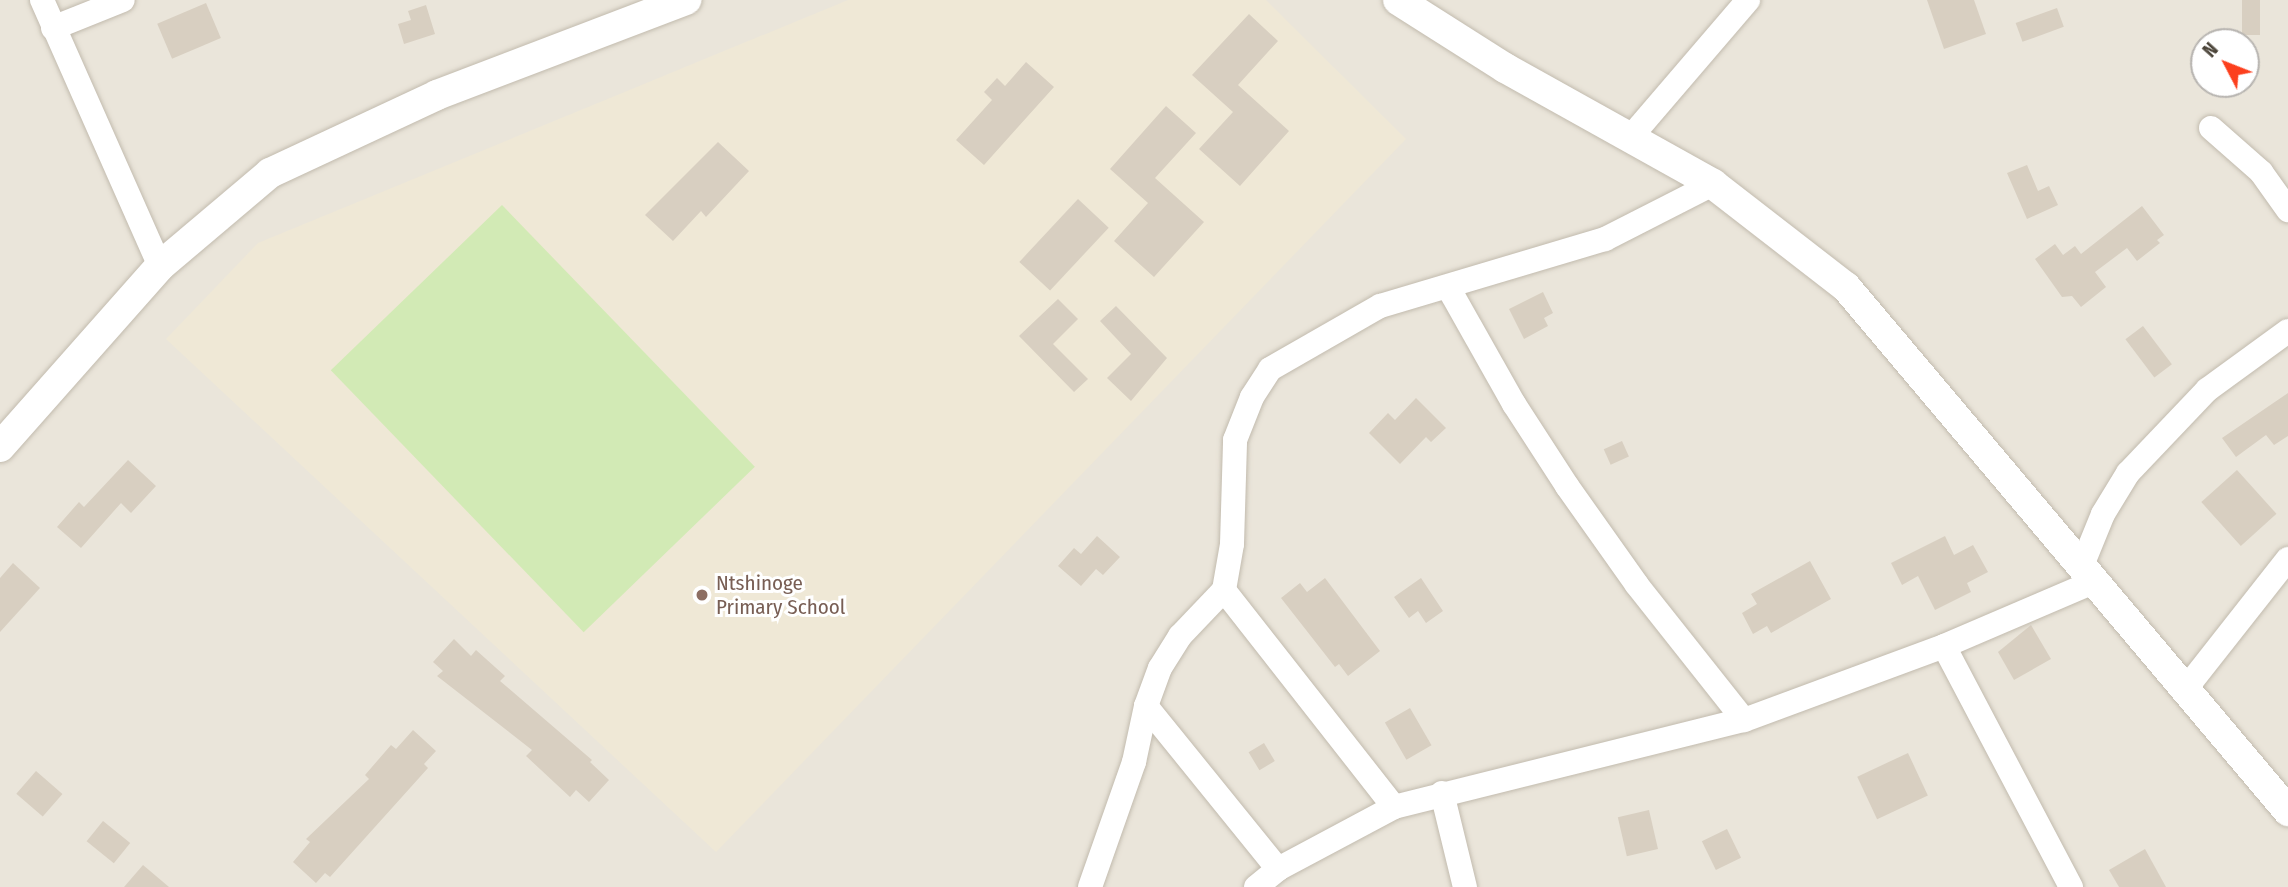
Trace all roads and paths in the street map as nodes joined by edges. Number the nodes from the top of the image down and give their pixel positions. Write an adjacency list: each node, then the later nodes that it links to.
1 (41, 0): 6 (street)
2 (122, 0): 6 (street)
3 (686, 0): 11 (street)
4 (1398, 0): 8 (street)
5 (1748, 0): 8 (street)
6 (53, 28): 11 (street)
7 (2211, 128): 10 (street)
8 (1629, 139): 9 (street)
9 (1713, 184): 12 (street); 16 (street)
10 (2288, 210)
11 (160, 266): 14 (street)
12 (1448, 287): 17 (street); 21 (street)
13 (2288, 331): 16 (street)
14 (0, 447)
15 (2288, 559): 19 (street)
16 (2087, 575): 18 (street); 19 (street)
17 (1224, 590): 20 (street); 23 (street)
18 (1944, 646): 21 (street); 29 (street)
19 (2184, 691): 24 (street)
20 (1146, 706): 25 (street); 26 (street)
21 (1744, 720): 22 (street)
22 (1442, 793): 23 (street); 28 (street)
23 (1394, 807): 25 (street)
24 (2288, 811)
25 (1278, 869): 27 (street)
26 (1090, 887)
27 (1256, 887)
28 (1465, 887)
29 (2071, 887)

